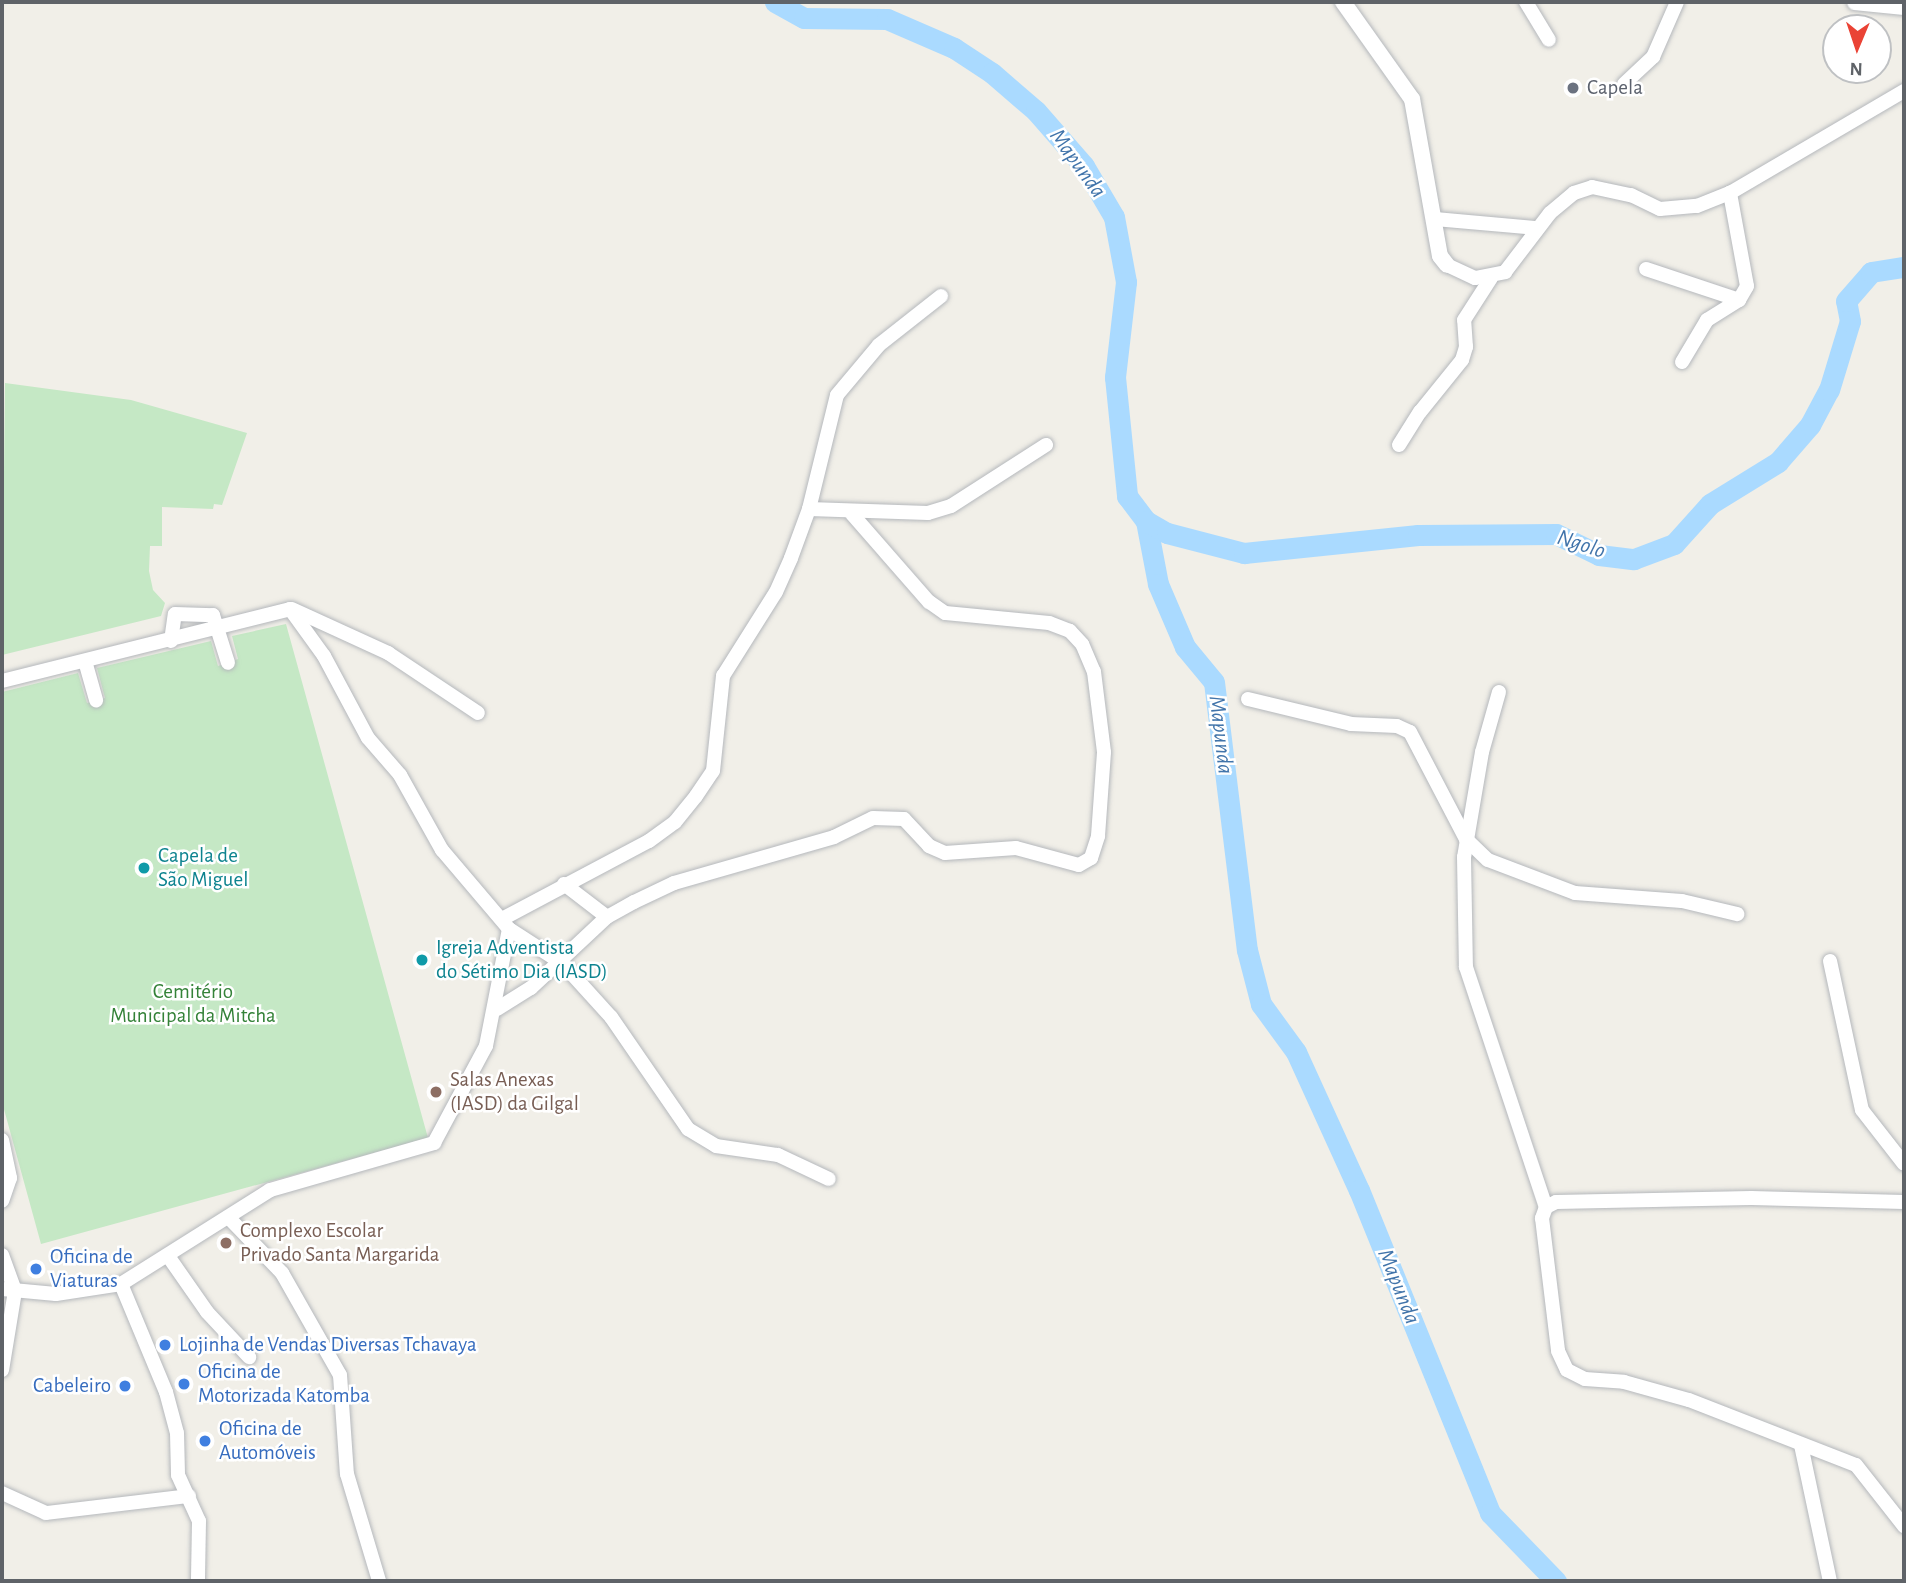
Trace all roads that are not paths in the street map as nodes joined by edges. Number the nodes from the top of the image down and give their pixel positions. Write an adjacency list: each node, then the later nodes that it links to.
1 (1343, 2): 10 (street)
2 (1526, 2): 6 (street)
3 (1677, 2): 7 (street)
4 (1855, 2): 5 (street)
5 (1904, 7)
6 (1549, 40)
7 (1624, 84)
8 (1904, 91): 9 (street)
9 (1730, 193): 11 (street); 16 (street)
10 (1435, 219): 11 (street); 12 (street)
11 (1535, 228): 14 (street)
12 (1447, 265): 14 (street)
13 (1646, 269): 16 (street)
14 (1491, 278): 19 (street)
15 (941, 296): 20 (street)
16 (1739, 300): 17 (street)
17 (1682, 362)
18 (1046, 445): 21 (street)
19 (1399, 445)
20 (809, 509): 21 (street); 33 (street)
21 (852, 513): 35 (street)
22 (290, 609): 23 (street); 31 (street); 36 (street)
23 (220, 629): 24 (street); 24 (street); 26 (street)
24 (171, 640): 25 (street)
25 (85, 661): 27 (street); 30 (street)
26 (228, 663)
27 (2, 681)
28 (1499, 692): 32 (street)
29 (1248, 699): 32 (street)
30 (96, 700)
31 (478, 713)
32 (1466, 839): 34 (street); 45 (street)
33 (564, 884): 35 (street); 36 (street)
34 (1737, 914)
35 (607, 917): 38 (street)
36 (505, 924): 38 (street); 39 (street)
37 (1830, 961): 41 (street)
38 (562, 963): 39 (street); 42 (street)
39 (497, 1009): 46 (street)
40 (2, 1140): 43 (street)
41 (1904, 1164)
42 (829, 1179)
43 (2, 1201)
44 (1904, 1202): 45 (street)
45 (1546, 1207): 53 (street)
46 (228, 1217): 48 (street); 58 (street)
47 (2, 1255): 50 (street)
48 (168, 1256): 49 (street); 51 (street)
49 (121, 1284): 50 (street); 55 (street)
50 (8, 1290): 52 (street)
51 (250, 1357)
52 (2, 1370)
53 (1801, 1446): 56 (street); 59 (street)
54 (2, 1493): 55 (street)
55 (189, 1496): 57 (street)
56 (1904, 1526)
57 (198, 1581)
58 (379, 1581)
59 (1830, 1581)

